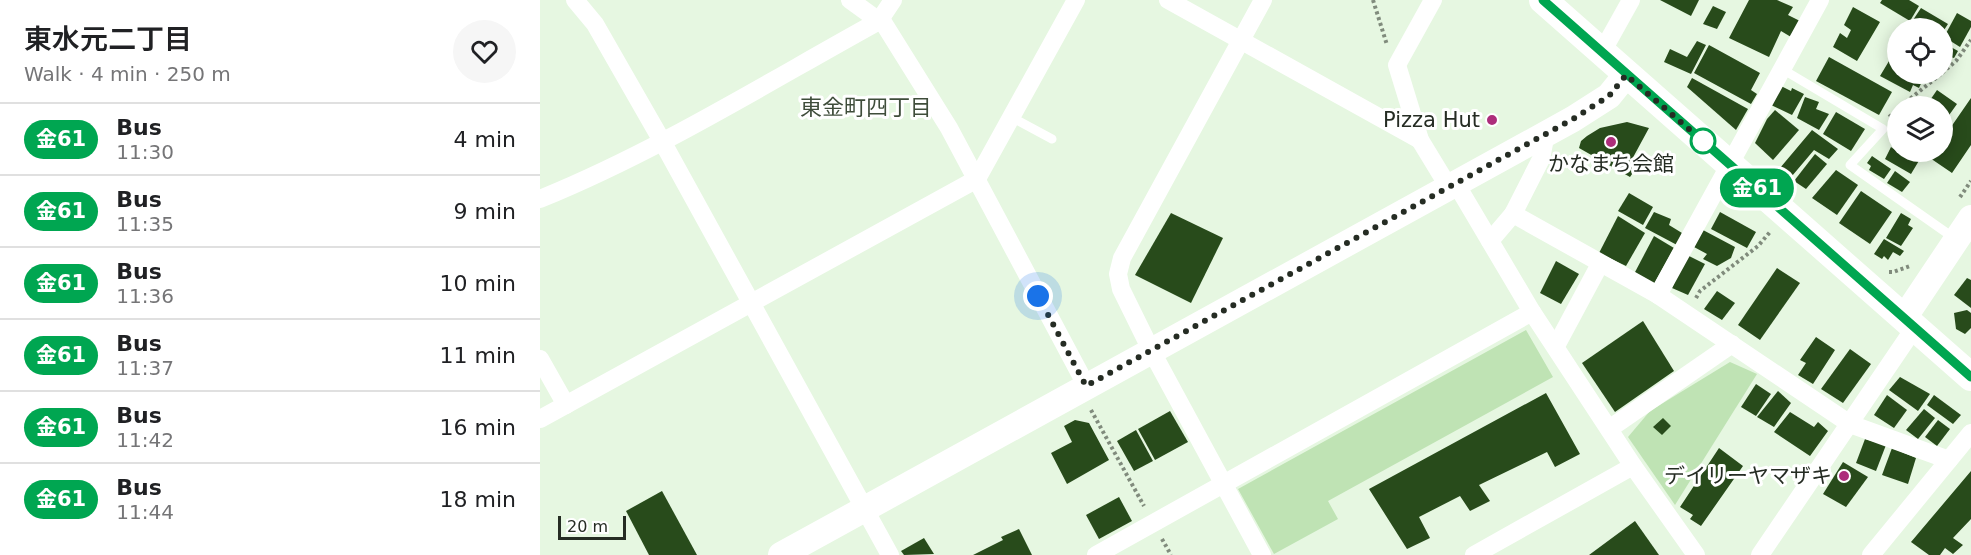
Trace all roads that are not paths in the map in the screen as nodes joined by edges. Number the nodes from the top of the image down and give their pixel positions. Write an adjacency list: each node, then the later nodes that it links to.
1 (575, 0): 20 (street)
2 (850, 0): 11 (street)
3 (893, 0): 11 (street)
4 (1076, 0): 16 (street)
5 (1168, 0): 12 (street)
6 (1263, 0): 12 (street)
7 (1433, 0): 19 (street)
8 (1543, 0): 13 (main road)
9 (1631, 0): 13 (street)
10 (1820, 0): 14 (street)
11 (880, 20): 20 (street); 22 (street)
12 (1240, 41): 19 (street); 36 (street)
13 (1602, 52): 15 (main road)
14 (1782, 69): 21 (street); 28 (lane)
15 (1626, 75): 17 (street); 21 (main road)
16 (1012, 117): 18 (lane); 22 (street)
17 (1546, 134): 23 (street); 25 (street)
18 (1052, 139)
19 (1420, 140): 23 (street)
20 (662, 141): 24 (street); 31 (street)
21 (1729, 163): 30 (street); 33 (main road)
22 (976, 179): 31 (street); 39 (street)
23 (1451, 184): 27 (street); 36 (street)
24 (540, 199)
25 (1513, 214): 27 (street); 29 (street)
26 (1971, 218): 28 (street)
27 (1490, 240): 32 (street)
28 (1954, 241): 33 (street)
29 (1600, 264): 30 (street); 35 (street)
30 (1658, 295): 34 (street)
31 (752, 303): 40 (street); 48 (street)
32 (1532, 312): 35 (street); 47 (street)
33 (1910, 323): 38 (main road); 42 (street)
34 (1732, 344): 42 (street); 43 (street)
35 (1556, 346): 43 (street)
36 (1152, 350): 39 (street); 47 (street)
37 (540, 360): 40 (street)
38 (1971, 377)
39 (1087, 395): 48 (street)
40 (566, 405): 41 (street)
41 (540, 419)
42 (1850, 424): 45 (street); 56 (street)
43 (1609, 429): 46 (street)
44 (1971, 433): 45 (street)
45 (1949, 460): 49 (street)
46 (1633, 466): 54 (street); 55 (street)
47 (1223, 484): 50 (street); 53 (street)
48 (865, 509): 51 (street); 52 (street)
49 (1881, 551)
50 (1101, 554)
51 (781, 555)
52 (890, 555)
53 (1262, 555)
54 (1474, 555)
55 (1696, 555)
56 (1760, 555)

